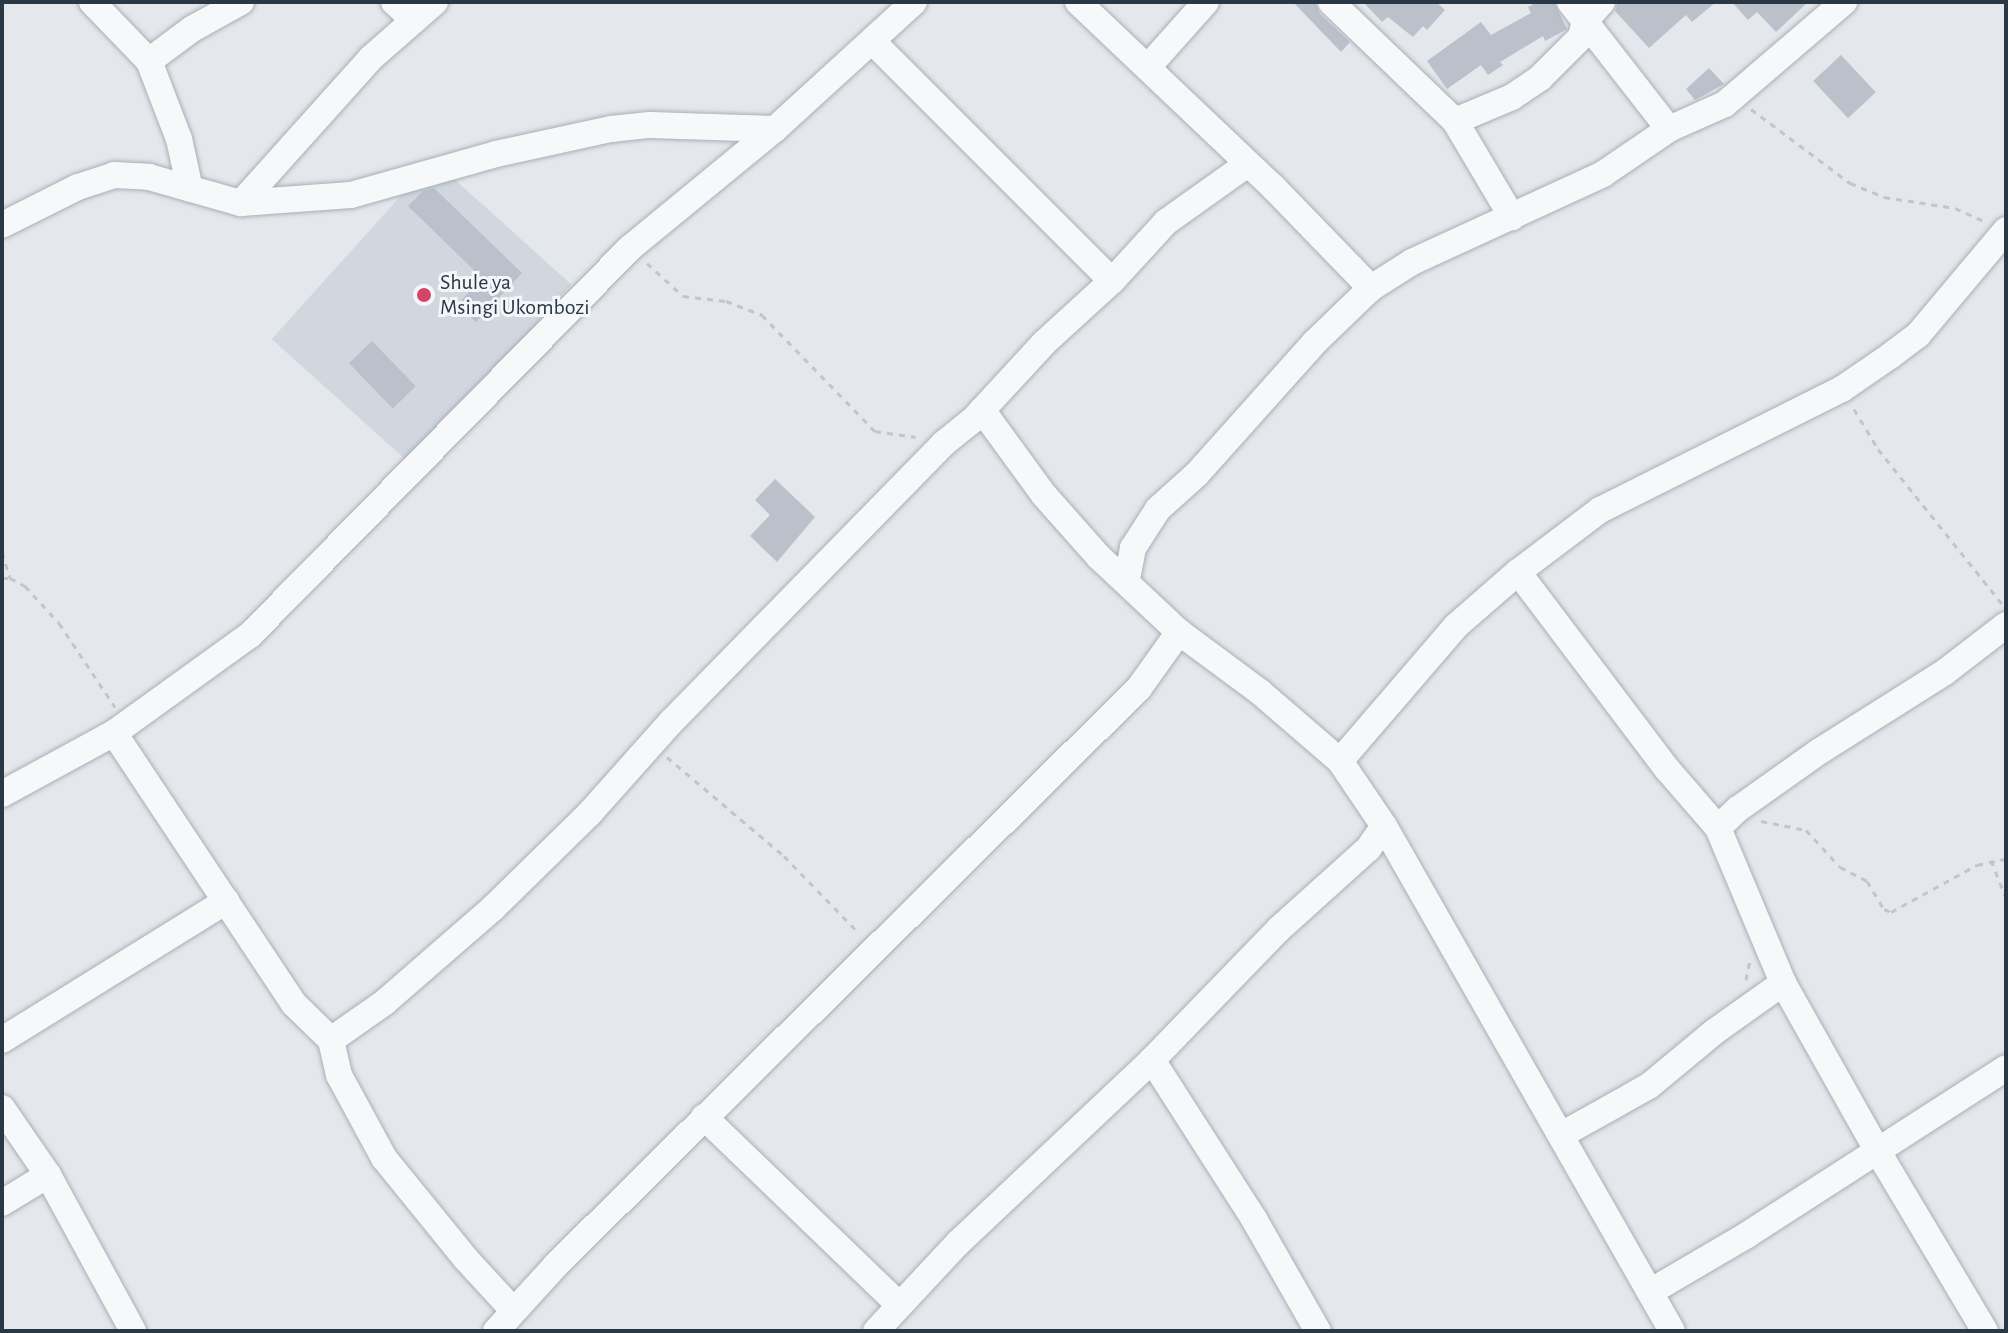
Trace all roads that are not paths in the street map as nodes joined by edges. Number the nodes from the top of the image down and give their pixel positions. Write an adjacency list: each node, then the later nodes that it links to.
1 (92, 2): 12 (street)
2 (241, 2): 12 (street)
3 (435, 2): 10 (street)
4 (914, 2): 11 (street)
5 (1078, 2): 13 (street)
6 (1206, 2): 13 (street)
7 (1331, 2): 14 (street)
8 (1844, 2): 16 (street)
9 (1586, 8): 14 (street); 16 (street)
10 (403, 11): 19 (street)
11 (872, 41): 15 (street); 23 (street)
12 (149, 61): 18 (street)
13 (1148, 67): 17 (street)
14 (1455, 121): 20 (street)
15 (775, 129): 19 (street); 30 (street)
16 (1669, 129): 20 (street)
17 (1246, 165): 23 (street); 24 (street)
18 (190, 189): 19 (street); 21 (street)
19 (241, 203)
20 (1512, 217): 24 (street)
21 (2, 225)
22 (2003, 233): 26 (street)
23 (1112, 281): 25 (street)
24 (1371, 288): 27 (street)
25 (982, 410): 27 (street); 38 (street)
26 (1518, 572): 31 (street); 34 (street)
27 (1127, 579): 29 (street)
28 (2006, 625): 34 (street)
29 (1179, 632): 31 (street); 42 (street)
30 (120, 729): 32 (street); 35 (street)
31 (1340, 761): 33 (street)
32 (2, 794)
33 (1384, 826): 39 (street); 43 (street)
34 (1718, 828): 36 (street)
35 (226, 901): 37 (street); 38 (street)
36 (1783, 983): 43 (street); 44 (street)
37 (2, 1040)
38 (331, 1040): 49 (street)
39 (1152, 1060): 48 (street); 53 (street)
40 (2006, 1068): 44 (street)
41 (2, 1108): 45 (street)
42 (704, 1117): 48 (street); 49 (street)
43 (1563, 1134): 47 (street)
44 (1877, 1150): 47 (street); 55 (street)
45 (48, 1175): 46 (street); 50 (street)
46 (2, 1203)
47 (1650, 1292): 54 (street)
48 (898, 1304): 52 (street)
49 (512, 1309): 51 (street)
50 (133, 1331)
51 (496, 1331)
52 (876, 1331)
53 (1318, 1331)
54 (1672, 1331)
55 (1985, 1331)

